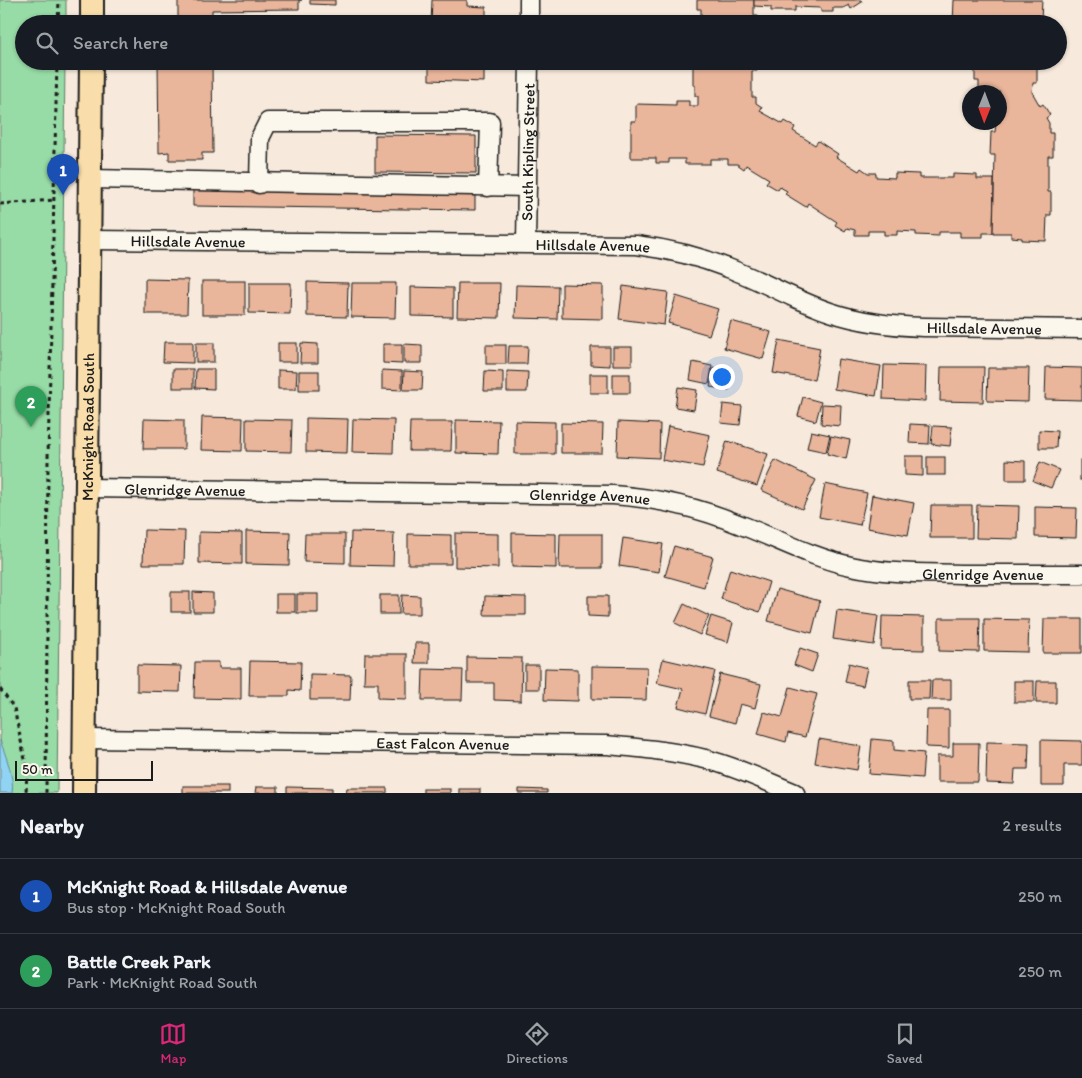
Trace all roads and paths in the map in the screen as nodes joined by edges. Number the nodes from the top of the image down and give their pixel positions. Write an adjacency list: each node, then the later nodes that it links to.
1 (59, 0): 4 (path)
2 (92, 0): 5 (main road)
3 (529, 0): 6 (street)
4 (58, 15)
5 (92, 15)
6 (529, 15)
7 (57, 70): 14 (path)
8 (91, 70): 10 (main road, McKnight Road South)
9 (528, 70): 13 (street, South Kipling Street)
10 (90, 179): 11 (street); 16 (main road, McKnight Road South)
11 (259, 184): 12 (street); 12 (street)
12 (488, 187): 13 (street)
13 (527, 187): 17 (street, South Kipling Street)
14 (54, 200): 15 (path); 24 (path)
15 (0, 204)
16 (89, 240): 17 (street, Hillsdale Avenue); 19 (main road, McKnight Road South)
17 (526, 243): 18 (street, Hillsdale Avenue)
18 (1082, 329)
19 (86, 488): 20 (street, Glenridge Avenue); 22 (main road, McKnight Road South)
20 (1082, 574)
21 (0, 689): 23 (path)
22 (84, 739): 25 (main road, McKnight Road South); 26 (street, East Falcon Avenue)
23 (26, 793)
24 (46, 793)
25 (84, 793)
26 (795, 793)

